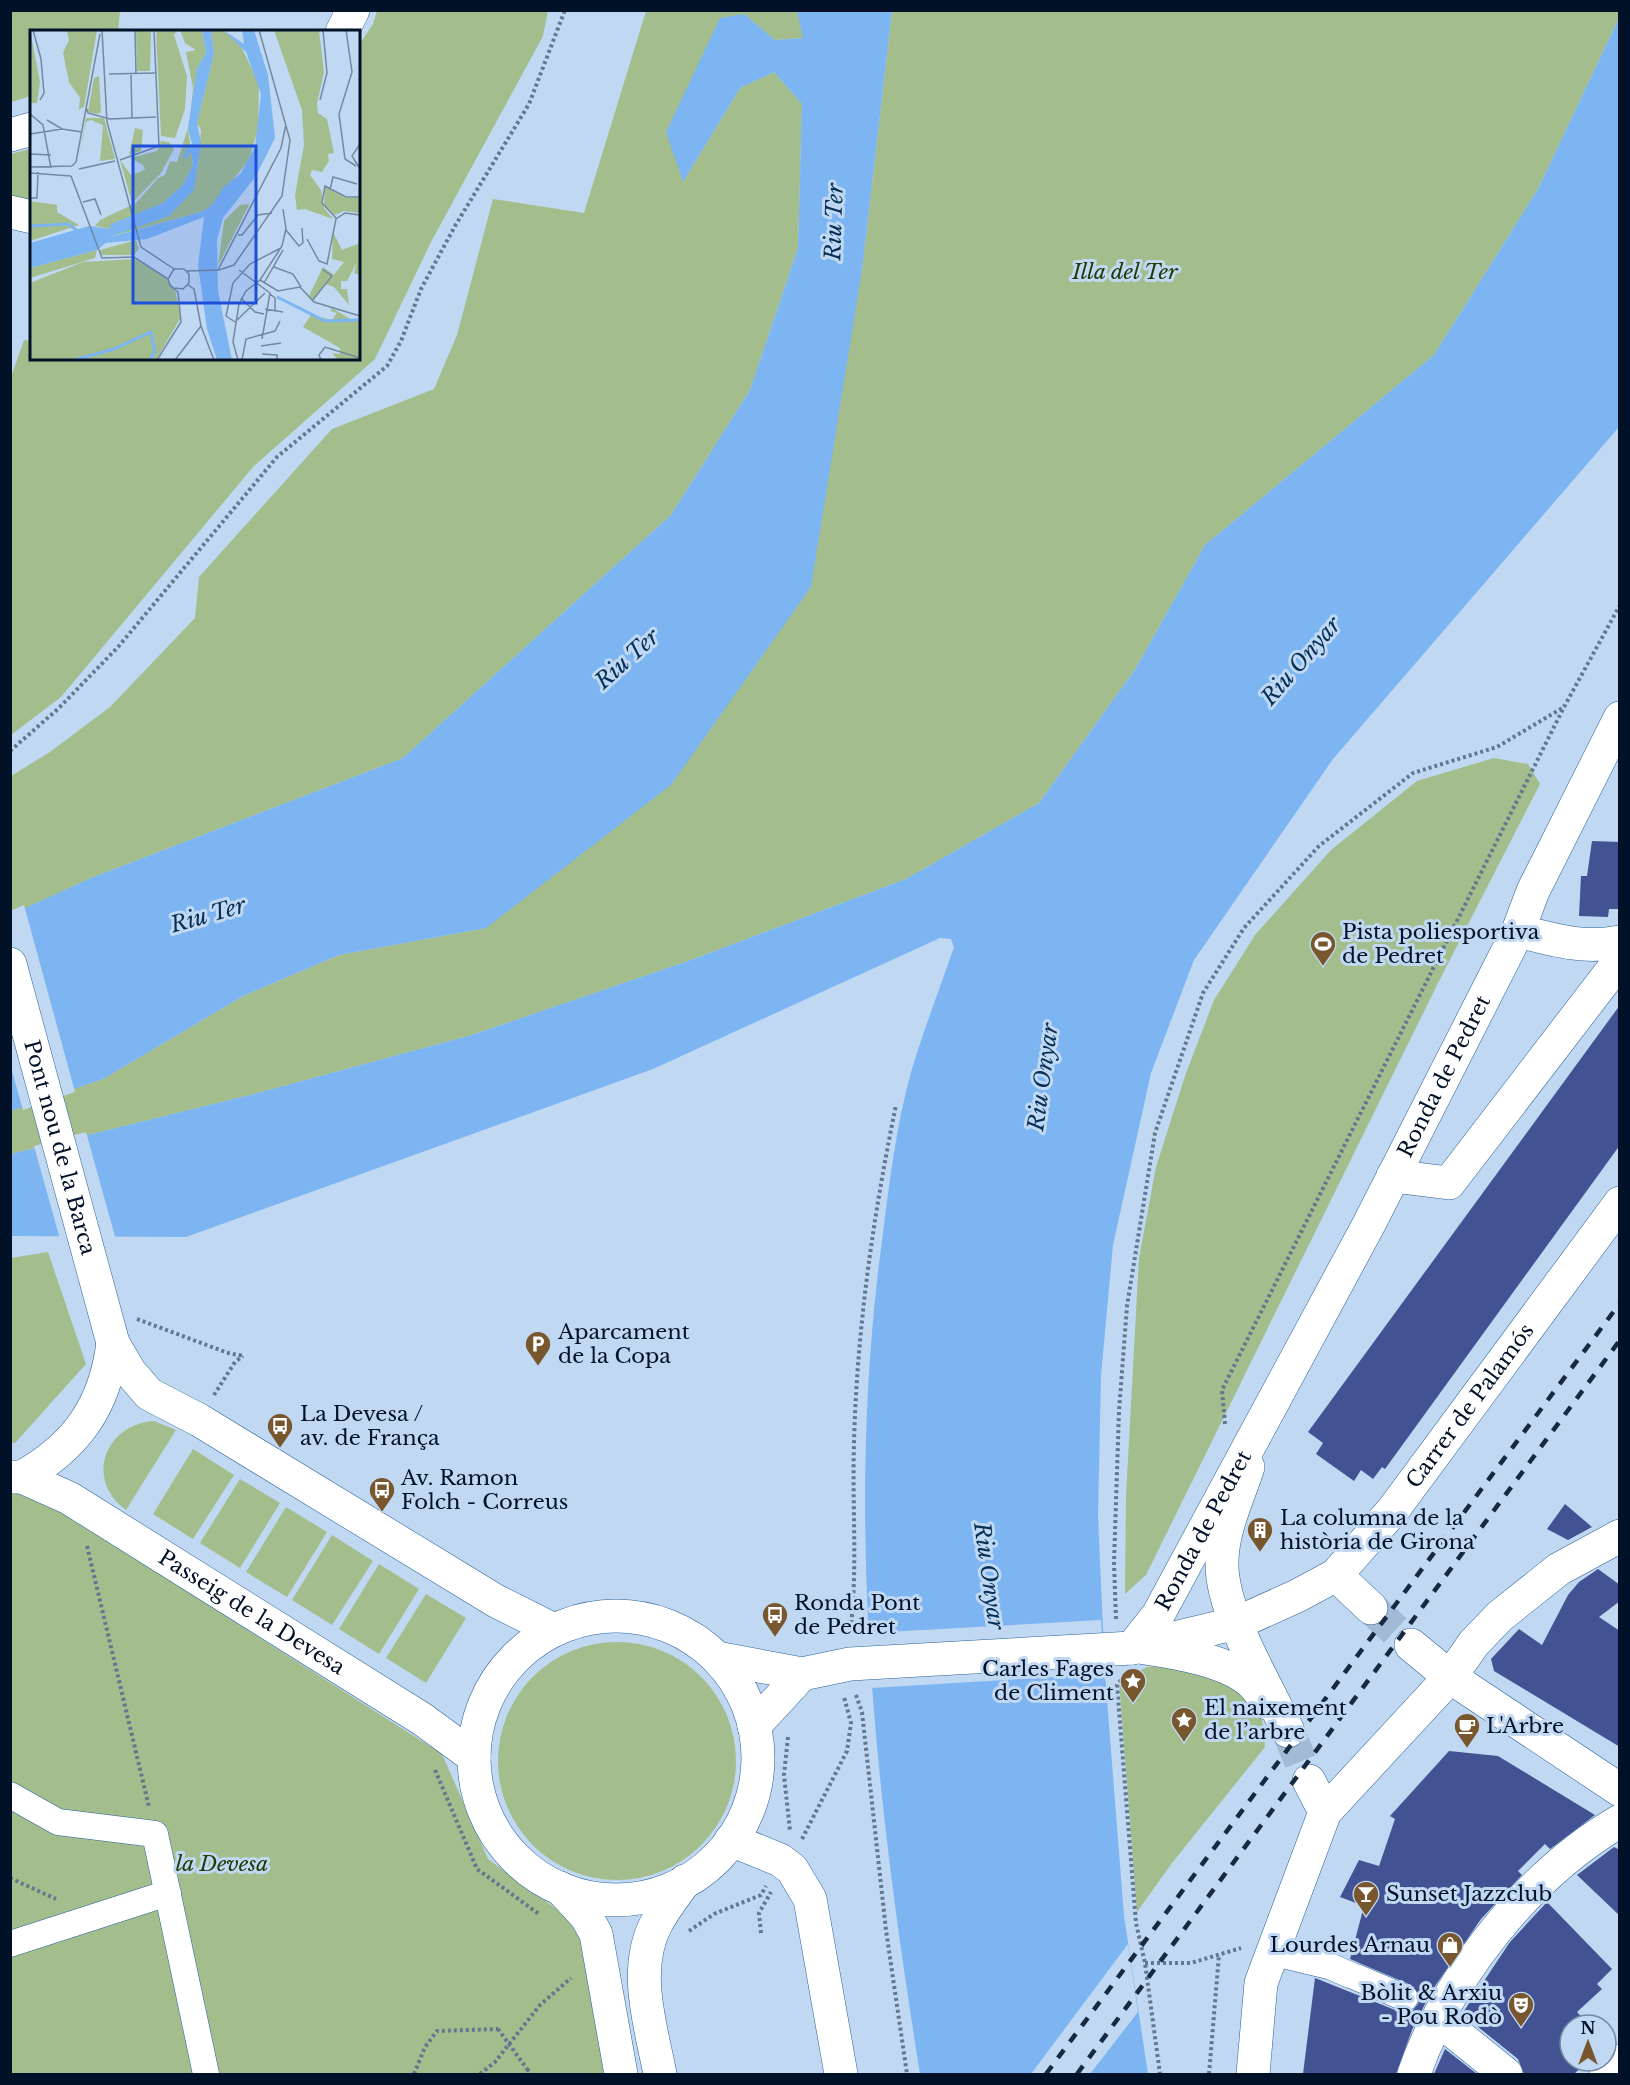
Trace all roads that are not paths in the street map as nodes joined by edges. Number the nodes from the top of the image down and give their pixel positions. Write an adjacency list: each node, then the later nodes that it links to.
1 (353, 10): 2 (street)
2 (343, 30)
3 (30, 130): 4 (street)
4 (10, 135)
5 (10, 212): 6 (street)
6 (30, 217)
7 (1620, 717): 8 (street, Ronda de Pedret)
8 (1518, 931): 10 (street); 14 (street, Ronda de Pedret)
9 (1620, 942): 10 (street)
10 (1575, 946): 13 (street)
11 (1620, 960): 13 (street)
12 (10, 964): 16 (street, Pont nou de la Barca)
13 (1594, 992): 14 (street, Ronda de Pedret)
14 (1393, 1176): 17 (street, Ronda de Pedret)
15 (1620, 1203): 20 (street, Carrer de Palamós)
16 (121, 1330): 18 (street, Passeig de la Devesa); 23 (street)
17 (1271, 1410): 22 (street, Ronda de Pedret); 24 (street, Ronda de Pedret)
18 (16, 1477): 30 (street, Passeig de la Devesa)
19 (1620, 1536): 28 (street)
20 (1336, 1575): 21 (street); 22 (street, Carrer de Palamós)
21 (1371, 1608)
22 (1237, 1623): 24 (street, Carrer de Palamós); 24 (street, Ronda de Pedret)
23 (554, 1630): 26 (street); 30 (street)
24 (1124, 1641): 27 (street)
25 (1411, 1645): 28 (street)
26 (717, 1658): 27 (street); 29 (street)
27 (802, 1674): 29 (street)
28 (1450, 1677): 32 (street); 34 (street)
29 (754, 1726): 36 (street)
30 (474, 1757): 38 (street)
31 (1309, 1780): 34 (street)
32 (1620, 1790)
33 (10, 1795): 39 (street)
34 (1326, 1812): 41 (street)
35 (1620, 1821): 42 (street)
36 (731, 1840): 37 (street); 47 (street)
37 (685, 1881): 38 (street); 46 (street)
38 (560, 1888): 45 (street)
39 (168, 1893): 40 (street); 44 (street)
40 (10, 1944)
41 (1271, 1952): 42 (street); 48 (street)
42 (1439, 2020): 49 (street); 50 (street)
43 (1620, 2061): 51 (street)
44 (206, 2074)
45 (621, 2074)
46 (660, 2074)
47 (841, 2074)
48 (1253, 2074)
49 (1414, 2074)
50 (1506, 2074)
51 (1606, 2074)

